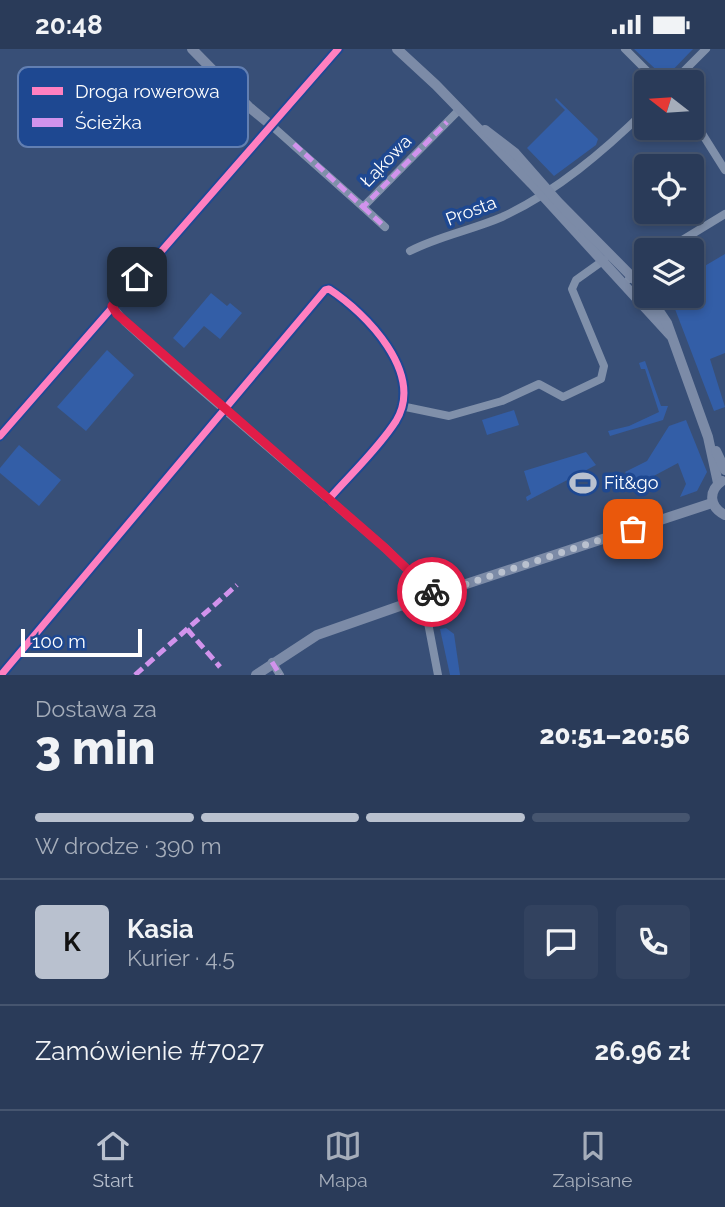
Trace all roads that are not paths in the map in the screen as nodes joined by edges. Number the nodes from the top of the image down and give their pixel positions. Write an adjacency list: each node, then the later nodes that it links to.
1 (192, 49): 6 (street)
2 (338, 49): 12 (street)
3 (397, 49): 10 (street)
4 (625, 49): 7 (street)
5 (706, 49): 8 (street)
6 (210, 67)
7 (646, 70)
8 (685, 70)
9 (248, 106): 12 (street)
10 (460, 109): 15 (street); 16 (street, Łąkowa)
11 (634, 121): 15 (street, Prosta)
12 (272, 125): 16 (street, Łąkowa); 25 (street)
13 (704, 137): 14 (street)
14 (725, 170)
15 (544, 192): 20 (street, Prosta); 21 (street); 23 (street)
16 (363, 207): 18 (street)
17 (725, 214): 19 (street)
18 (385, 227)
19 (686, 238)
20 (410, 251)
21 (604, 260): 23 (street); 28 (street)
22 (634, 274): 23 (street)
23 (628, 280): 24 (street); 27 (street)
24 (634, 284)
25 (112, 306): 29 (street); 30 (street)
26 (659, 308): 27 (street)
27 (670, 335): 31 (street)
28 (401, 406): 29 (street); 34 (street)
29 (224, 410): 34 (street); 41 (street)
30 (0, 436)
31 (708, 437): 32 (street); 33 (street)
32 (725, 470)
33 (722, 481): 35 (street)
34 (329, 499): 37 (street)
35 (712, 503): 36 (street); 38 (street)
36 (725, 515)
37 (419, 588): 38 (street); 39 (street)
38 (433, 595): 39 (street)
39 (419, 604): 40 (street); 44 (street)
40 (272, 662): 42 (street); 43 (street)
41 (1, 675)
42 (256, 675)
43 (279, 675)
44 (438, 675)

